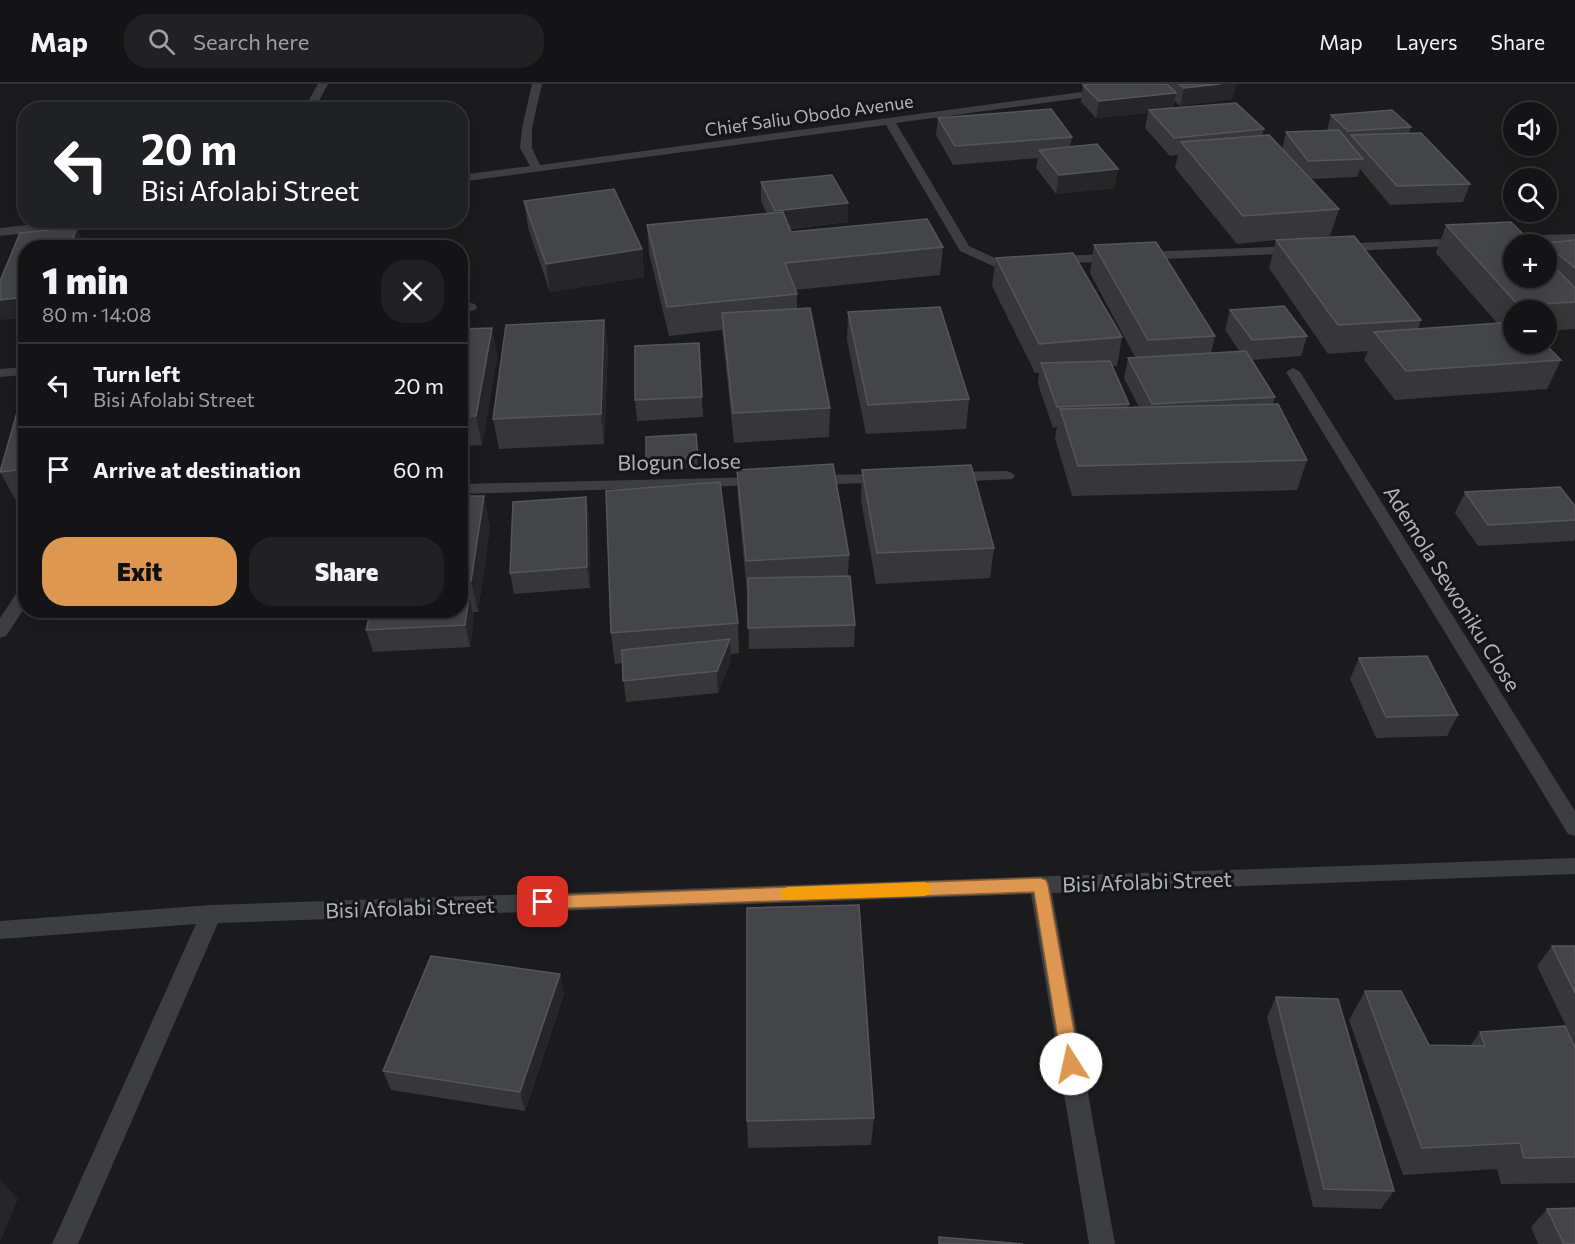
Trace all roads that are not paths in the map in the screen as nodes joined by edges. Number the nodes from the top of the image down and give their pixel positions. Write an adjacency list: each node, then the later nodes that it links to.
1 (323, 84): 4 (street)
2 (537, 84): 6 (street)
3 (1115, 91): 5 (street, Chief Saliu Obodo Avenue)
4 (313, 102)
5 (890, 123): 6 (street, Chief Saliu Obodo Avenue); 10 (street)
6 (537, 169): 7 (street, Chief Saliu Obodo Avenue)
7 (468, 178)
8 (37, 228): 9 (street)
9 (0, 232)
10 (1575, 238)
11 (18, 372): 13 (street)
12 (1293, 372): 20 (street, Ademola Sewoniku Close)
13 (0, 374)
14 (1007, 476): 15 (street)
15 (936, 477)
16 (900, 478): 17 (street, Blogun Close)
17 (468, 489)
18 (18, 604): 19 (street)
19 (0, 632)
20 (1575, 828)
21 (1575, 866): 22 (street, Bisi Afolabi Street)
22 (1040, 885): 23 (street, Bisi Afolabi Street); 26 (street)
23 (211, 914): 24 (street, Bisi Afolabi Street); 25 (street)
24 (0, 930)
25 (65, 1244)
26 (1102, 1244)

